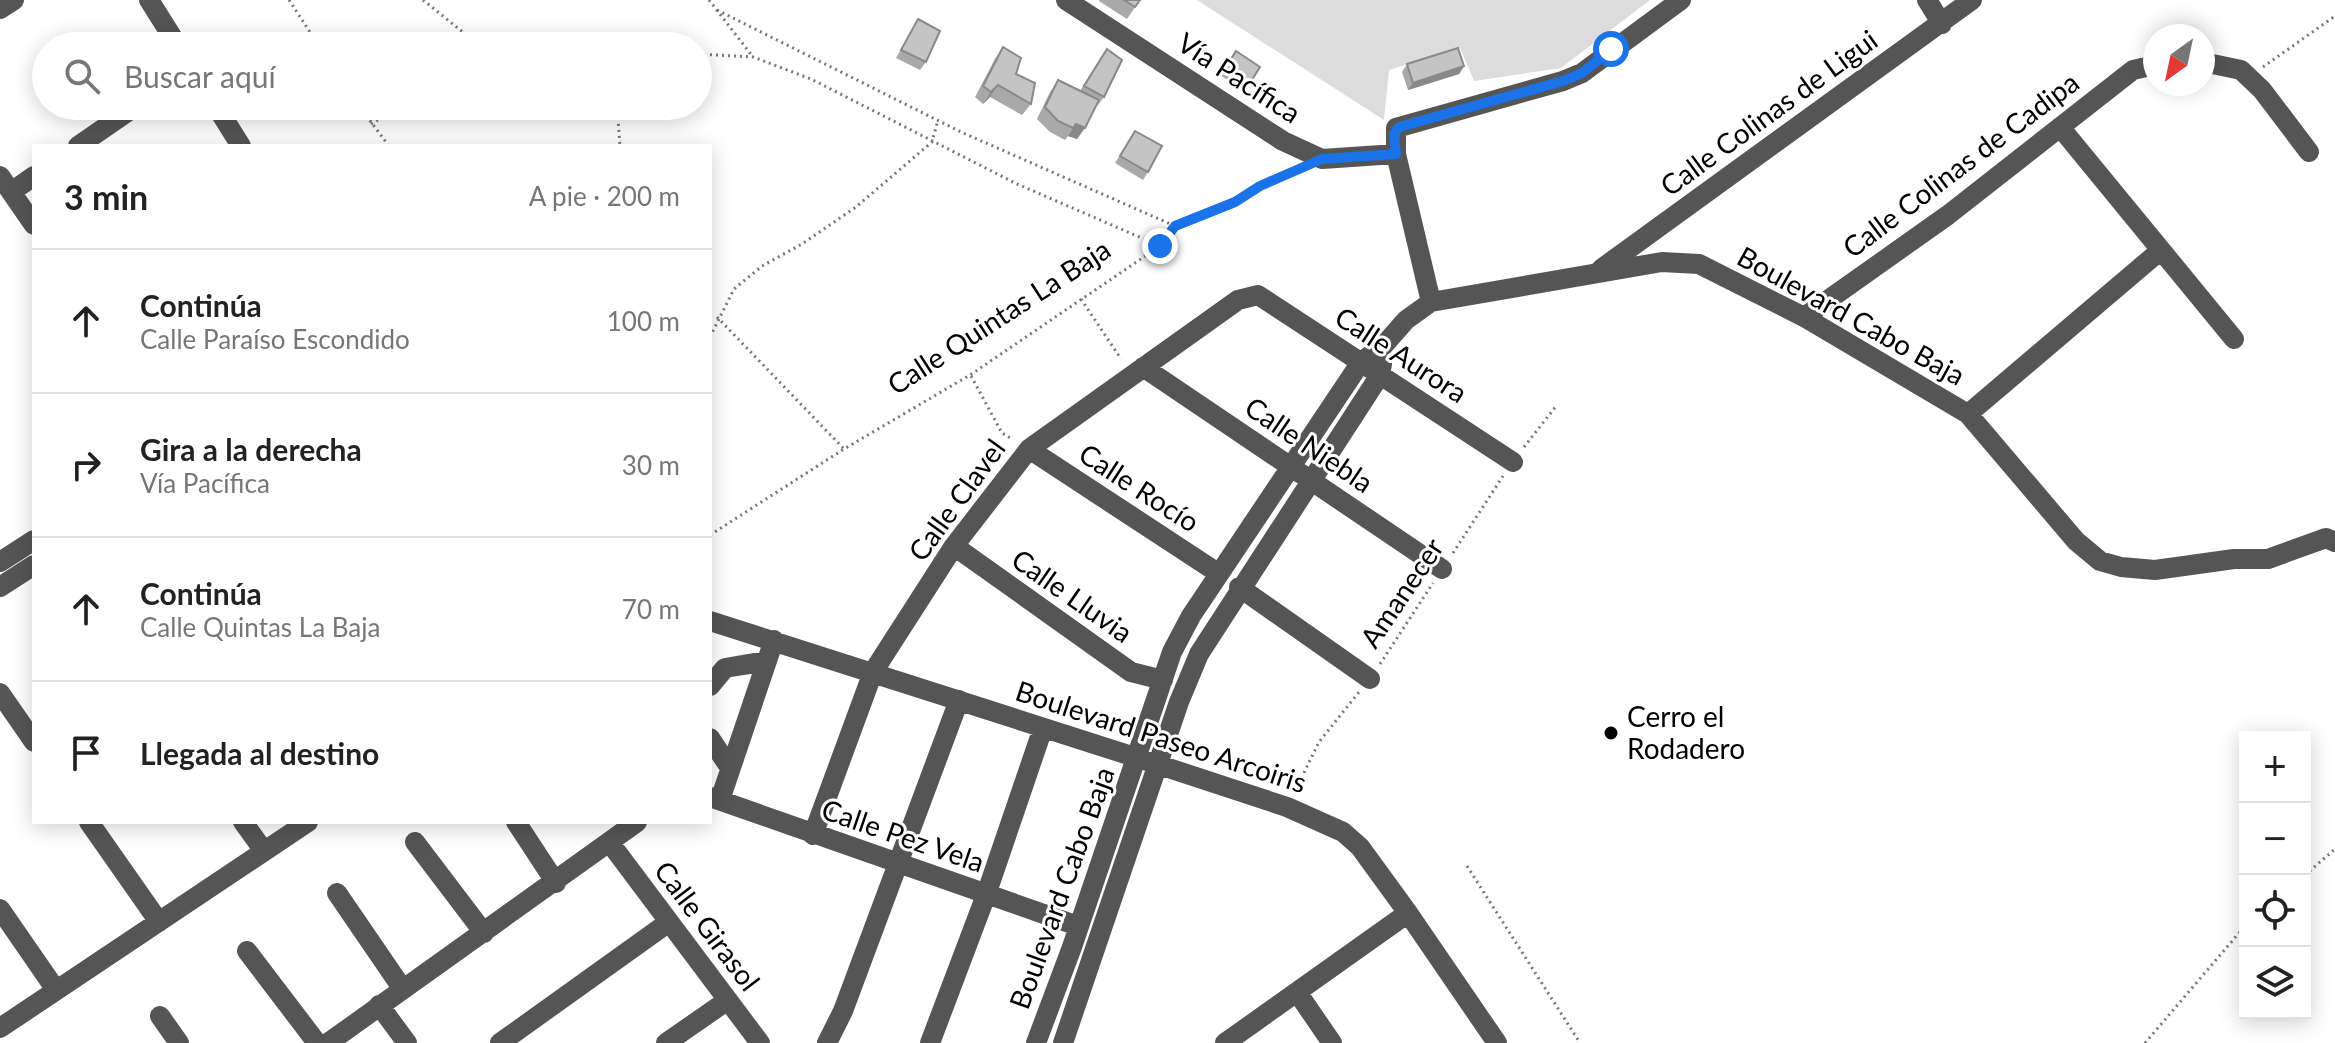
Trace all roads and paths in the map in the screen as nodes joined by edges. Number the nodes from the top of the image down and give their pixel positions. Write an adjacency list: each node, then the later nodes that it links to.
1 (14, 0): 10 (street)
2 (149, 0): 14 (street)
3 (289, 0): 15 (path)
4 (423, 0): 16 (path)
5 (709, 0): 11 (path)
6 (1066, 0): 37 (street, Vía Pacífica)
7 (1681, 0): 36 (street)
8 (1927, 0): 13 (street)
9 (1972, 0): 13 (street, Calle Colinas de Ligui)
10 (0, 9)
11 (717, 10): 18 (path); 27 (path)
12 (2335, 16): 21 (path)
13 (1942, 24): 44 (street, Calle Colinas de Ligui)
14 (169, 32)
15 (310, 32)
16 (463, 32)
17 (712, 55): 18 (path)
18 (753, 57): 30 (path)
19 (2215, 65): 21 (street)
20 (2143, 68): 29 (street, Calle Colinas de Cadipa)
21 (2249, 78): 35 (street)
22 (116, 120): 31 (street)
23 (225, 120): 32 (street)
24 (368, 120): 28 (path)
25 (378, 120): 28 (path)
26 (618, 120): 34 (path)
27 (938, 120): 30 (path); 41 (path)
28 (371, 124): 33 (path)
29 (2060, 127): 43 (street); 49 (street, Calle Colinas de Cadipa)
30 (932, 142): 42 (path); 48 (path)
31 (81, 144)
32 (240, 144)
33 (387, 144)
34 (620, 144)
35 (2309, 152)
36 (1396, 154): 37 (street, Vía Pacífica); 47 (street)
37 (1322, 159): 41 (path)
38 (32, 177): 39 (street)
39 (6, 184): 40 (street)
40 (32, 222)
41 (1175, 226): 42 (path, Calle Quintas La Baja)
42 (1160, 246): 46 (path, Calle Quintas La Baja)
43 (2161, 250): 51 (street); 58 (street)
44 (1598, 271): 47 (street, Boulevard Cabo Baja); 49 (street, Boulevard Cabo Baja)
45 (1258, 295): 53 (street, Calle Aurora); 54 (street, Calle Clavel)
46 (1081, 298): 54 (path); 55 (path, Calle Quintas La Baja)
47 (1431, 302): 52 (street, Boulevard Cabo Baja)
48 (717, 317): 50 (path); 59 (path)
49 (1804, 317): 58 (street, Boulevard Cabo Baja)
50 (712, 331)
51 (2234, 339)
52 (1384, 345): 53 (street, Boulevard Cabo Baja); 56 (street, Boulevard Cabo Baja)
53 (1361, 362): 56 (street, Calle Aurora); 62 (street, Boulevard Cabo Baja)
54 (1143, 367): 60 (street, Calle Clavel); 62 (street, Calle Niebla)
55 (970, 375): 59 (path, Calle Quintas La Baja); 60 (path)
56 (1380, 375): 61 (street, Calle Aurora); 63 (street, Boulevard Cabo Baja)
57 (1557, 405): 61 (path, Amanecer)
58 (1968, 414): 66 (street, Boulevard Cabo Baja)
59 (844, 449): 64 (path, Calle Quintas La Baja)
60 (1029, 449): 67 (street, Calle Clavel); 71 (street, Calle Rocío)
61 (1513, 462): 70 (path, Amanecer)
62 (1290, 466): 63 (street, Calle Niebla); 71 (street, Boulevard Cabo Baja)
63 (1311, 480): 70 (street, Calle Niebla); 73 (street, Boulevard Cabo Baja)
64 (712, 534)
65 (32, 541): 68 (street)
66 (2335, 542)
67 (954, 546): 77 (street, Calle Clavel); 79 (street, Calle Lluvia)
68 (0, 562)
69 (32, 566): 72 (street)
70 (1442, 569): 78 (path, Amanecer)
71 (1218, 573): 79 (street, Boulevard Cabo Baja)
72 (0, 587)
73 (1239, 587): 78 (street); 87 (street, Boulevard Cabo Baja)
74 (712, 622): 75 (street, Boulevard Paseo Arcoiris)
75 (774, 640): 76 (street); 77 (street, Boulevard Paseo Arcoiris)
76 (767, 661): 80 (street); 88 (street)
77 (873, 672): 82 (street, Boulevard Paseo Arcoiris); 96 (street, Calle Clavel)
78 (1370, 679): 90 (path, Amanecer)
79 (1163, 680): 86 (street, Boulevard Cabo Baja)
80 (712, 684)
81 (0, 693): 84 (street)
82 (959, 700): 83 (street, Boulevard Paseo Arcoiris); 101 (street)
83 (1043, 728): 86 (street, Boulevard Paseo Arcoiris); 106 (street)
84 (32, 739)
85 (712, 741): 88 (street)
86 (1138, 758): 87 (street, Boulevard Paseo Arcoiris); 111 (street, Boulevard Cabo Baja)
87 (1158, 765): 90 (street, Boulevard Paseo Arcoiris); 116 (street, Boulevard Cabo Baja)
88 (730, 768): 89 (street)
89 (715, 798): 96 (street, Calle Pez Vela)
90 (1287, 807): 108 (street, Boulevard Paseo Arcoiris)
91 (90, 824): 109 (street)
92 (244, 824): 100 (street)
93 (305, 824): 100 (street)
94 (517, 824): 104 (street)
95 (633, 824): 98 (street)
96 (813, 835): 101 (street, Calle Pez Vela)
97 (415, 842): 112 (street)
98 (610, 843): 104 (street); 110 (street, Calle Girasol)
99 (2335, 849): 103 (path)
100 (264, 851): 109 (street)
101 (898, 866): 106 (street, Calle Pez Vela); 131 (street)
102 (1467, 866): 138 (path)
103 (2311, 870)
104 (556, 883): 112 (street)
105 (337, 893): 117 (street)
106 (986, 895): 111 (street, Calle Pez Vela); 132 (street)
107 (0, 909): 118 (street)
108 (1408, 913): 119 (street); 137 (street, Boulevard Paseo Arcoiris)
109 (159, 922): 118 (street)
110 (669, 922): 120 (street, Calle Girasol); 128 (street)
111 (1078, 926): 114 (street, Boulevard Cabo Baja)
112 (484, 933): 117 (street)
113 (2239, 933): 139 (path)
114 (1072, 947): 116 (street); 133 (street, Boulevard Cabo Baja)
115 (247, 951): 125 (street)
116 (1094, 956): 134 (street, Boulevard Cabo Baja)
117 (402, 988): 121 (street)
118 (56, 990): 123 (street)
119 (1297, 992): 135 (street); 136 (street)
120 (728, 1000): 129 (street); 130 (street, Calle Girasol)
121 (379, 1005): 126 (street); 127 (street)
122 (160, 1016): 124 (street)
123 (0, 1028)
124 (179, 1043)
125 (317, 1043)
126 (328, 1043)
127 (407, 1043)
128 (500, 1043)
129 (666, 1043)
130 (760, 1043)
131 (827, 1043)
132 (930, 1043)
133 (1036, 1043)
134 (1063, 1043)
135 (1225, 1043)
136 (1332, 1043)
137 (1497, 1043)
138 (1580, 1043)
139 (2145, 1043)

